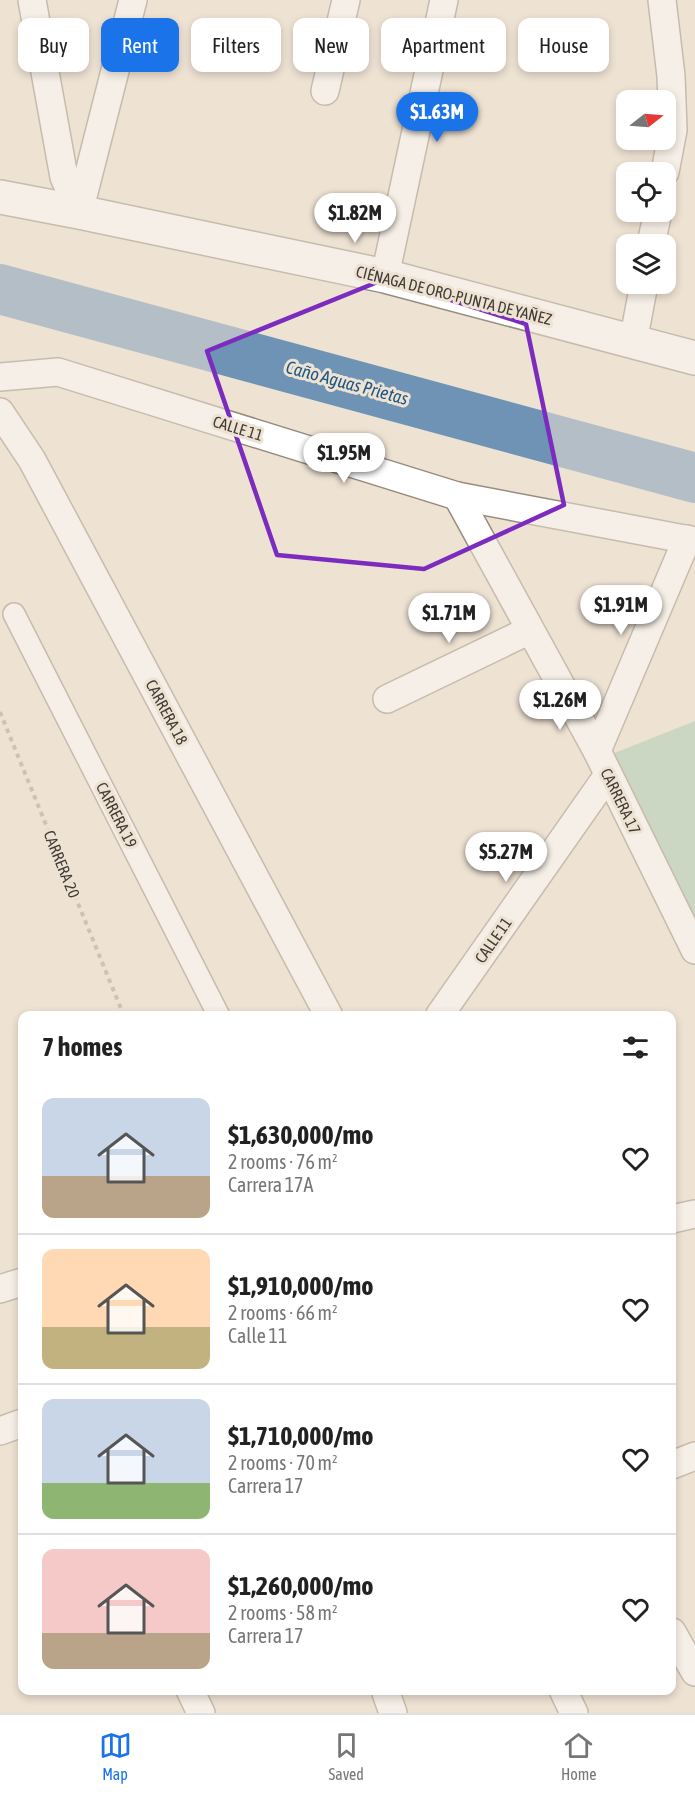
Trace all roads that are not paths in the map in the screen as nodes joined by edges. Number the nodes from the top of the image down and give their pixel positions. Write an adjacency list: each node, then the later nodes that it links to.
1 (32, 0): 10 (street)
2 (133, 0): 10 (street)
3 (346, 0): 6 (street)
4 (444, 0): 11 (street)
5 (662, 0): 7 (street)
6 (325, 91)
7 (684, 127): 8 (street)
8 (669, 162)
9 (0, 197): 10 (street, CIÉNAGA DE ORO-PUNTA DE YAÑEZ)
10 (79, 212): 11 (street, CIÉNAGA DE ORO-PUNTA DE YAÑEZ)
11 (385, 276): 13 (street, CIÉNAGA DE ORO-PUNTA DE YAÑEZ)
12 (642, 294): 13 (street)
13 (633, 342): 14 (street, CIÉNAGA DE ORO-PUNTA DE YAÑEZ)
14 (695, 358)
15 (0, 377): 17 (street, CALLE 11)
16 (0, 412): 25 (street, CARRERA 18)
17 (457, 496): 18 (street, CALLE 11); 20 (street, CARRERA 17)
18 (691, 540): 22 (street, CALLE 11)
19 (14, 614): 24 (street, CARRERA 19)
20 (530, 630): 21 (street); 22 (street, CARRERA 17)
21 (387, 699)
22 (602, 763): 23 (street, CARRERA 17); 26 (street, CALLE 11)
23 (695, 950)
24 (216, 1011)
25 (326, 1011)
26 (443, 1011)
27 (695, 1214): 28 (street)
28 (676, 1218)
29 (18, 1424): 30 (street)
30 (0, 1431)
31 (695, 1456): 32 (street)
32 (676, 1463)
33 (676, 1639): 34 (street)
34 (695, 1671)
35 (192, 1695): 38 (street)
36 (387, 1695): 39 (street)
37 (565, 1695): 40 (street)
38 (201, 1713)
39 (393, 1713)
40 (574, 1713)

